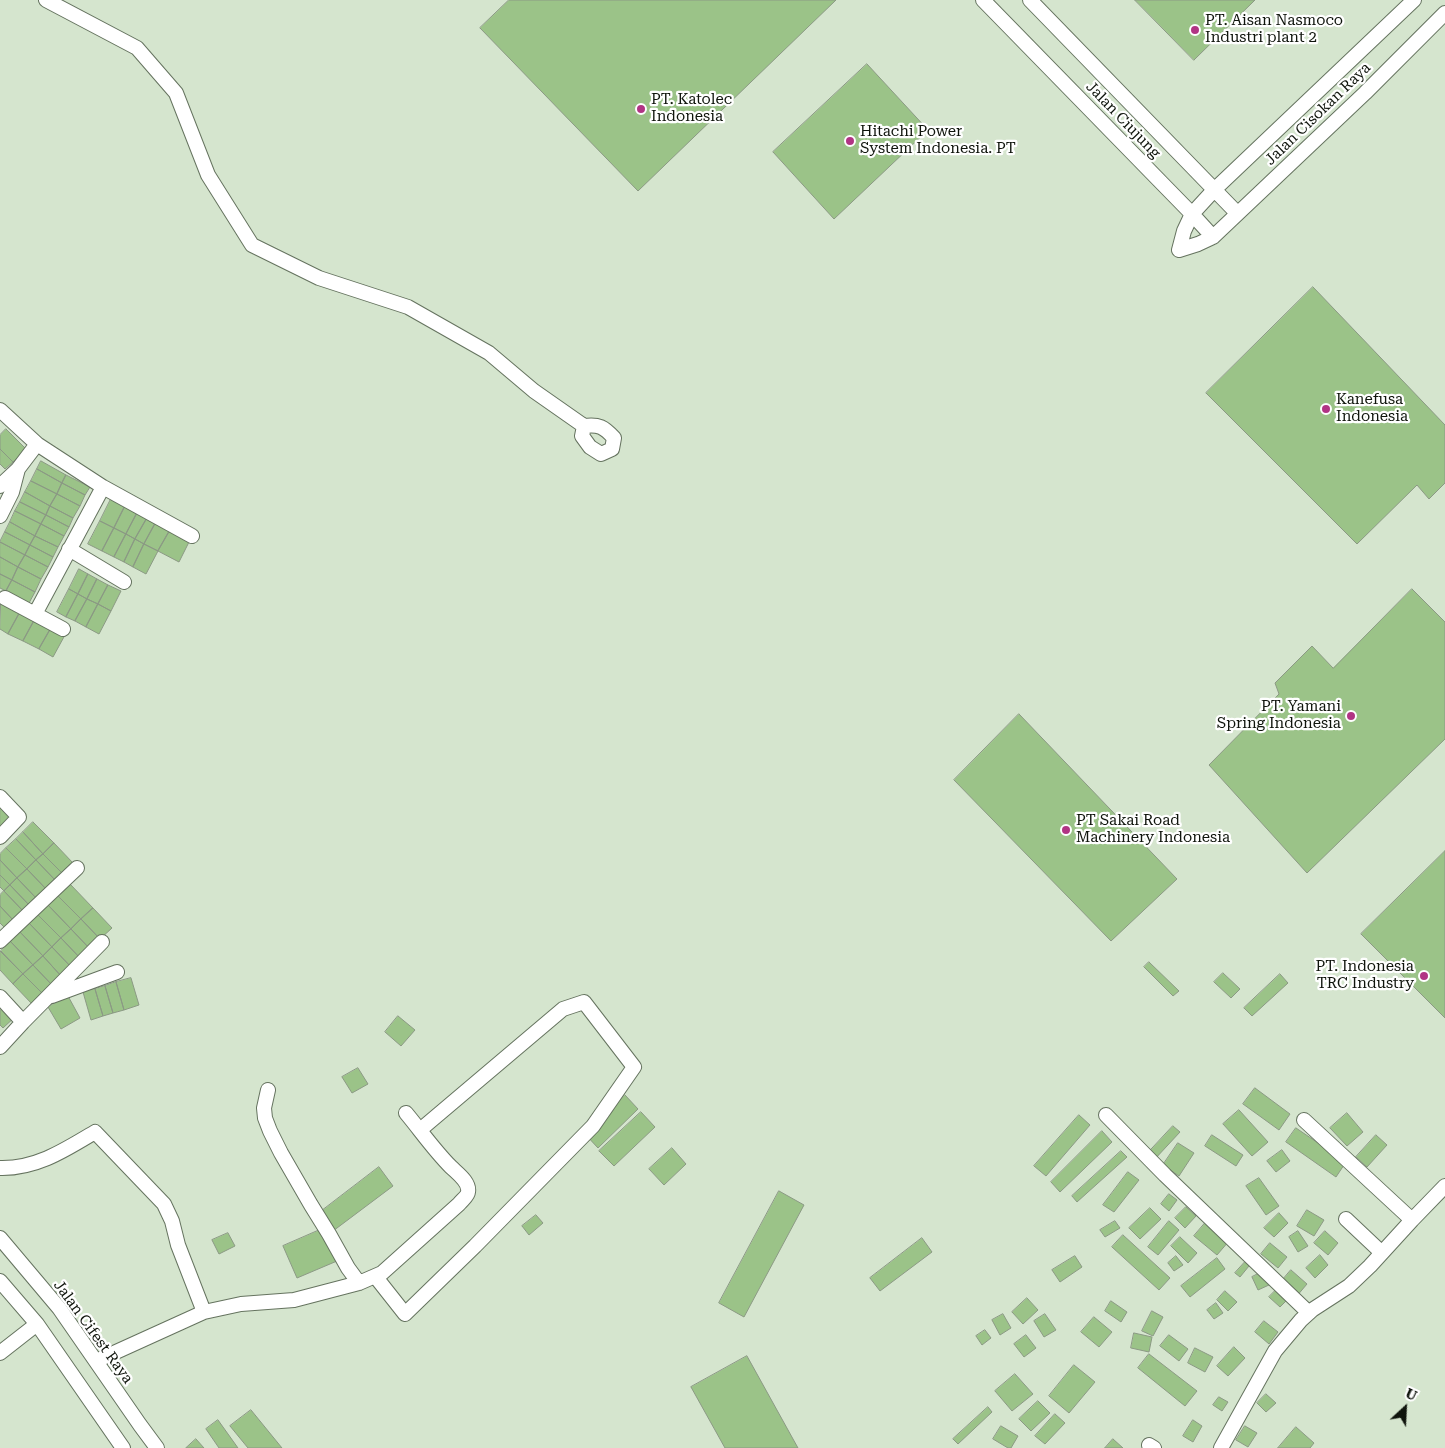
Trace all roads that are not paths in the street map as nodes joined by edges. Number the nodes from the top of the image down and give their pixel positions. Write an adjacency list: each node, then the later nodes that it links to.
1 (46, 0): 11 (street)
2 (983, 0): 8 (street, Jalan Ciujung)
3 (1030, 0): 6 (street)
4 (1414, 0): 6 (street, Jalan Cisokan Raya)
5 (1445, 13): 7 (street, Jalan Cisokan Raya)
6 (1214, 190): 7 (street); 8 (street, Jalan Cisokan Raya)
7 (1237, 213): 9 (street, Jalan Cisokan Raya)
8 (1192, 214): 9 (street, Jalan Ciujung); 9 (street, Jalan Cisokan Raya)
9 (1213, 237)
10 (0, 410): 12 (street)
11 (584, 426)
12 (37, 444): 13 (street); 15 (street)
13 (18, 469): 14 (street); 16 (street)
14 (0, 486)
15 (103, 487): 17 (street); 18 (street)
16 (0, 516)
17 (192, 536)
18 (69, 549): 19 (street); 21 (street)
19 (124, 582)
20 (6, 598): 21 (street)
21 (35, 614): 22 (street)
22 (63, 629)
23 (0, 797): 24 (street)
24 (0, 837)
25 (77, 868): 26 (street)
26 (0, 940)
27 (102, 942): 30 (street)
28 (117, 972): 30 (street)
29 (0, 997): 31 (street)
30 (48, 998): 31 (street)
31 (23, 1022): 32 (street)
32 (0, 1047)
33 (268, 1090): 46 (street)
34 (406, 1113): 37 (street)
35 (1106, 1115): 48 (street)
36 (1304, 1120): 41 (street)
37 (420, 1130): 44 (street); 44 (street)
38 (0, 1168): 47 (street)
39 (1445, 1186): 41 (street)
40 (1346, 1219): 43 (street)
41 (1412, 1220): 43 (street)
42 (0, 1238): 51 (street, Jalan Cifest Raya)
43 (1382, 1252): 48 (street)
44 (375, 1276): 46 (street)
45 (0, 1281): 49 (street)
46 (359, 1283): 47 (street)
47 (204, 1312): 51 (street)
48 (1309, 1313): 54 (street)
49 (37, 1324): 50 (street); 52 (street)
50 (0, 1353)
51 (96, 1361): 53 (street, Jalan Cifest Raya)
52 (123, 1448)
53 (157, 1448)
54 (1221, 1448)

